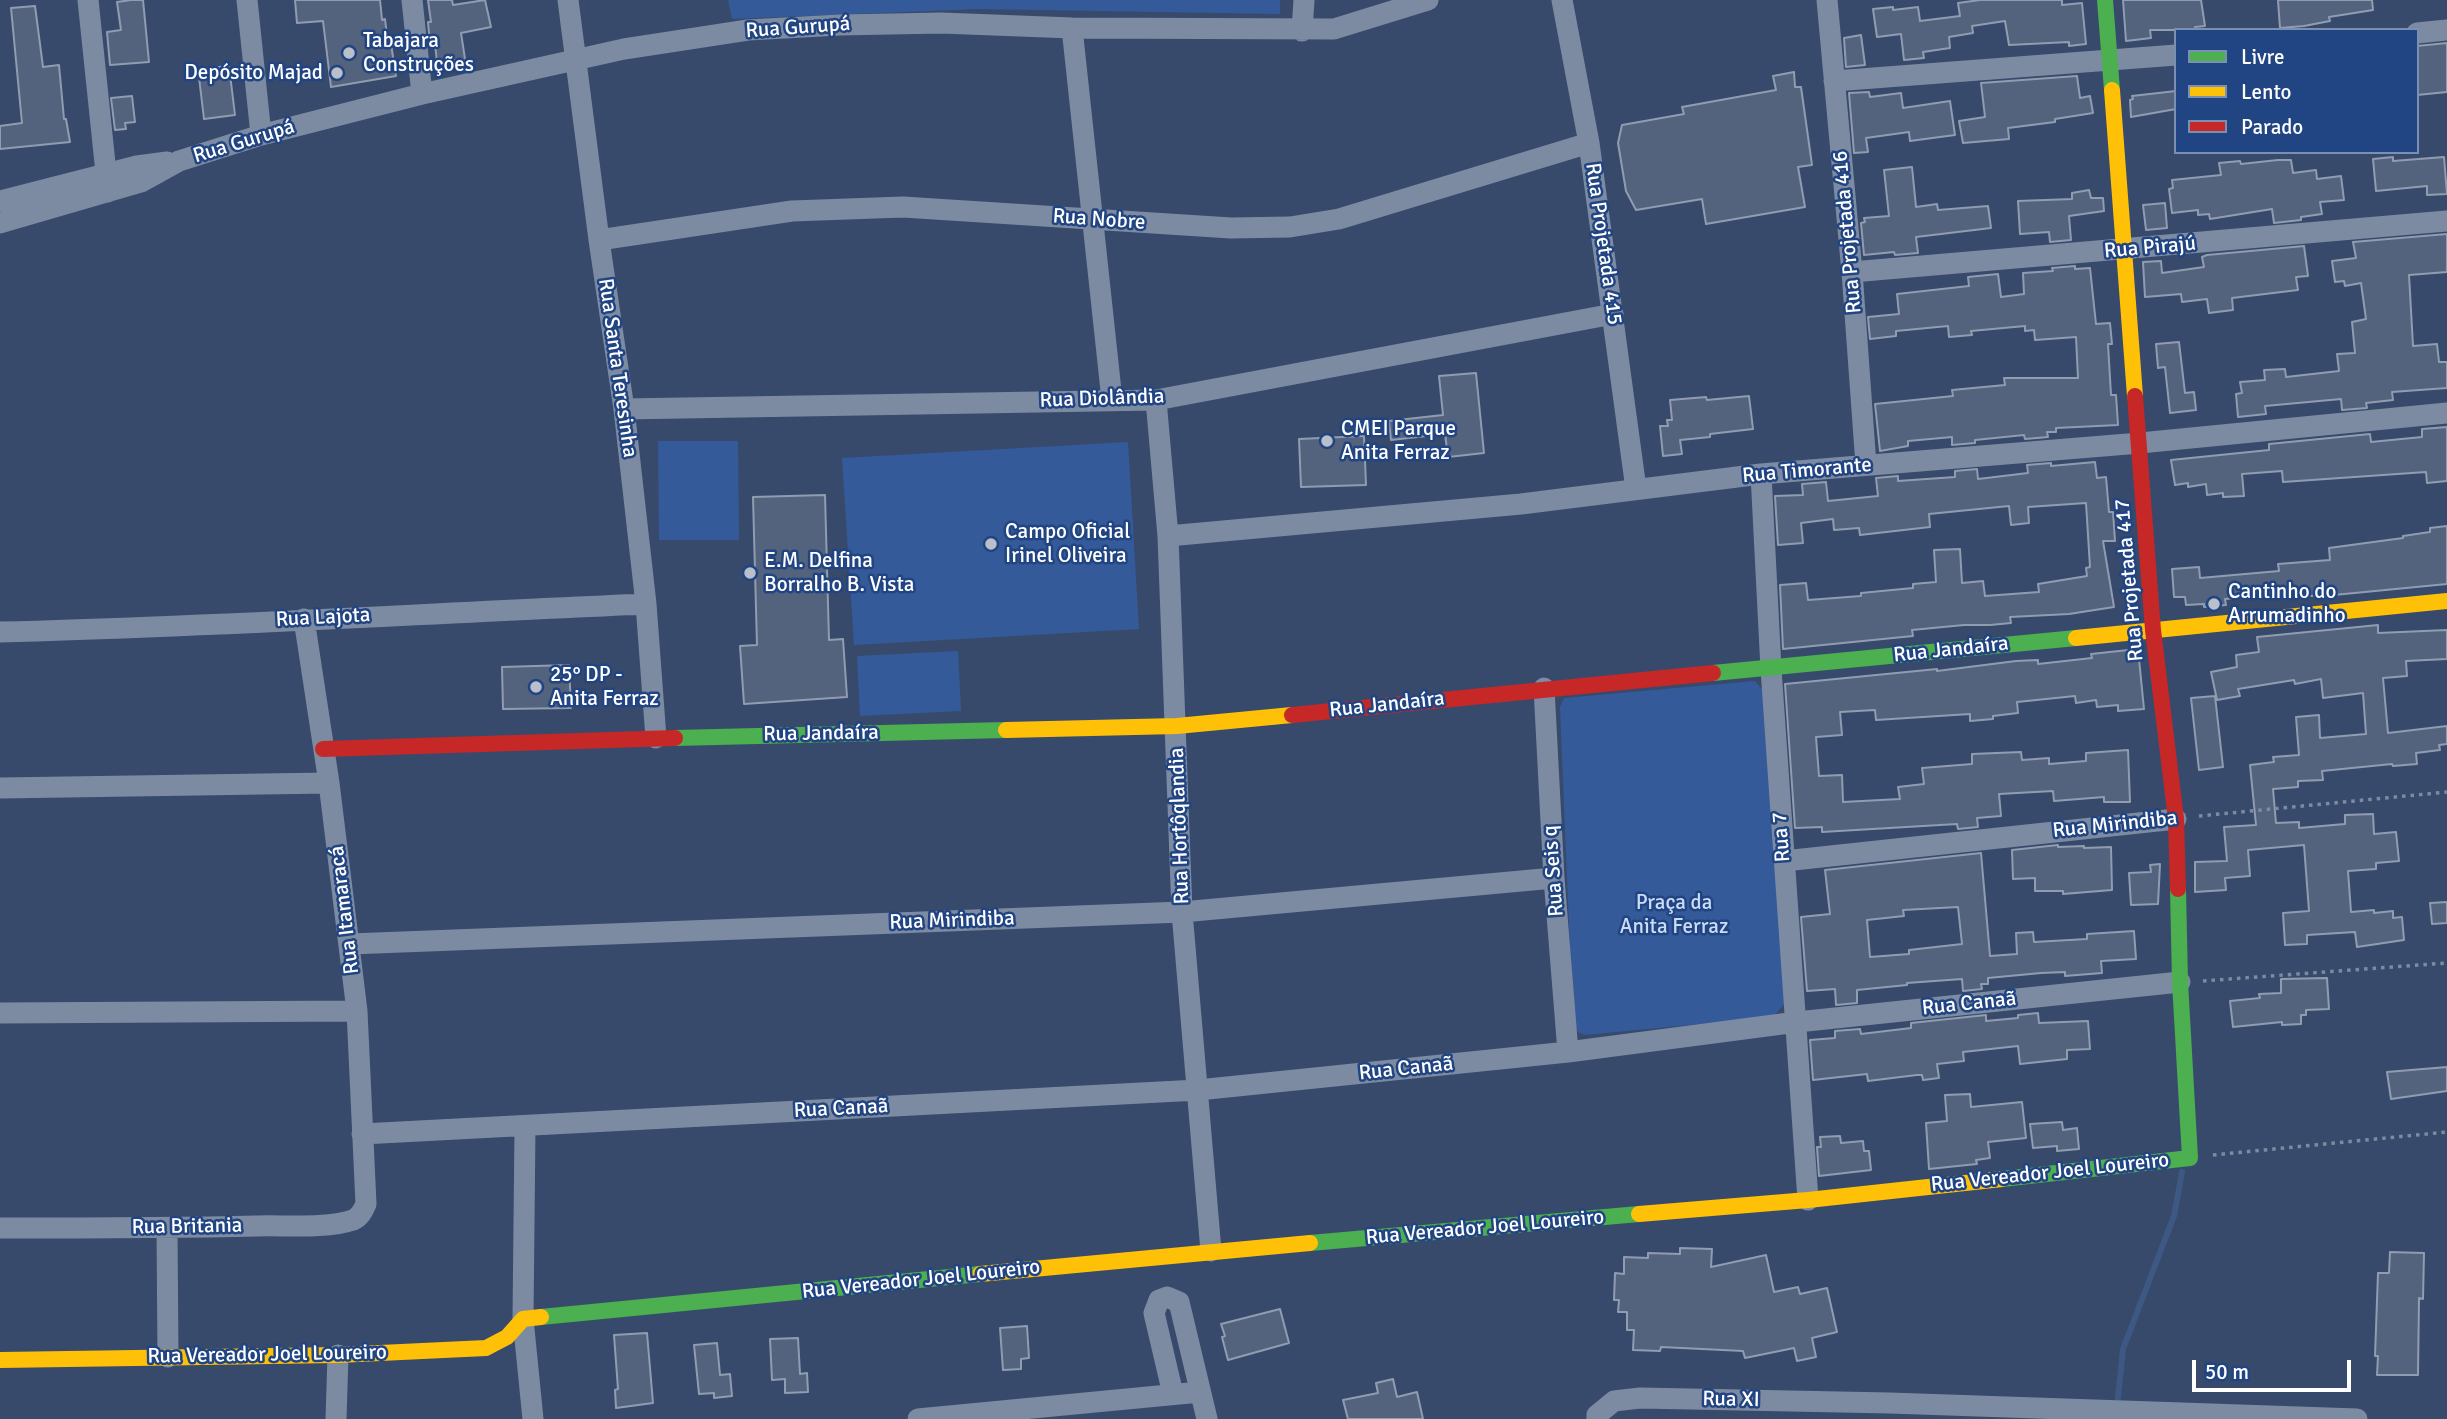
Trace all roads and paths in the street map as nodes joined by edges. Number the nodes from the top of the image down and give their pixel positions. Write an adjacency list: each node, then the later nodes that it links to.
1 (88, 0): 21 (street)
2 (247, 0): 19 (street)
3 (412, 0): 18 (street)
4 (569, 0): 15 (street, Rua Santa Teresinha)
5 (1304, 0): 12 (street)
6 (1428, 0): 12 (street, Rua Gurupá)
7 (1562, 0): 20 (street, Rua Projetada 415)
8 (1827, 0): 17 (street, Rua Projetada 416)
9 (2105, 0): 16 (street, Rua Projetada 417)
10 (1072, 27): 12 (street, Rua Gurupá); 15 (street, Rua Gurupá); 23 (street)
11 (2447, 30): 13 (street)
12 (1303, 31)
13 (2419, 33)
14 (2174, 55): 16 (street)
15 (577, 59): 18 (street, Rua Gurupá); 26 (street, Rua Santa Teresinha)
16 (2110, 60): 17 (street); 27 (street, Rua Projetada 417)
17 (1834, 81): 28 (street, Rua Projetada 416)
18 (422, 94): 19 (street, Rua Gurupá)
19 (261, 135): 21 (street, Rua Gurupá)
20 (1589, 143): 23 (street, Rua Nobre); 29 (street, Rua Projetada 415)
21 (107, 183): 22 (street, Rua Gurupá); 25 (street, Rua Gurupá)
22 (0, 201)
23 (1092, 219): 26 (street, Rua Nobre); 30 (street)
24 (2447, 221): 27 (street, Rua Pirajú)
25 (0, 222)
26 (599, 240): 32 (street, Rua Santa Teresinha)
27 (2125, 250): 28 (street, Rua Pirajú); 34 (street, Rua Projetada 417)
28 (1852, 272): 35 (street, Rua Projetada 416)
29 (1613, 314): 31 (street, Rua Diolândia); 37 (street, Rua Projetada 415)
30 (1112, 400): 31 (street, Rua Diolândia); 32 (street, Rua Diolândia)
31 (1156, 400): 38 (street, Rua Hortôqlandia)
32 (624, 409): 40 (street, Rua Santa Teresinha)
33 (2447, 414): 34 (street, Rua Timorante)
34 (2140, 443): 35 (street, Rua Timorante); 42 (street, Rua Projetada 417)
35 (1866, 465): 36 (street, Rua Timorante)
36 (1761, 474): 37 (street, Rua Timorante); 44 (street, Rua 7)
37 (1636, 489): 38 (street, Rua Timorante)
38 (1168, 536): 46 (street, Rua Hortôqlandia)
39 (2447, 600): 42 (street, Rua Jandaíra)
40 (646, 604): 41 (street, Rua Lajota); 47 (street, Rua Santa Teresinha)
41 (304, 619): 43 (street, Rua Lajota); 48 (street, Rua Itamaracá)
42 (2153, 630): 44 (street, Rua Jandaíra); 52 (street, Rua Projetada 417)
43 (0, 632)
44 (1771, 668): 45 (street, Rua Jandaíra); 53 (street, Rua 7)
45 (1544, 688): 46 (street, Rua Jandaíra); 54 (street, Rua Seis q)
46 (1177, 726): 47 (street, Rua Jandaíra); 55 (street, Rua Hortôqlandia)
47 (656, 738): 48 (street, Rua Jandaíra)
48 (323, 748): 49 (street, Rua Itamaracá)
49 (329, 783): 50 (street); 56 (street, Rua Itamaracá)
50 (0, 788)
51 (2447, 792): 52 (path, Rua Mirindiba)
52 (2176, 818): 53 (street, Rua Mirindiba); 58 (street, Rua Projetada 417)
53 (1784, 861): 61 (street, Rua 7)
54 (1554, 878): 55 (street, Rua Mirindiba); 62 (street, Rua Seis q)
55 (1182, 912): 56 (street, Rua Mirindiba); 63 (street, Rua Hortôqlandia)
56 (350, 944): 59 (street, Rua Itamaracá)
57 (2447, 963): 58 (path)
58 (2180, 982): 61 (street, Rua Canaã); 67 (street, Rua Projetada 417)
59 (357, 1011): 60 (street); 66 (street, Rua Itamaracá)
60 (0, 1013)
61 (1797, 1022): 62 (street, Rua Canaã); 68 (street, Rua 7)
62 (1568, 1052): 63 (street, Rua Canaã)
63 (1198, 1090): 64 (street, Rua Canaã); 72 (street, Rua Hortôqlandia)
64 (525, 1126): 66 (street, Rua Canaã); 73 (street)
65 (2447, 1132): 67 (path, Rua Vereador Joel Loureiro)
66 (362, 1134): 69 (street, Rua Itamaracá)
67 (2190, 1158): 68 (street, Rua Vereador Joel Loureiro)
68 (1808, 1200): 72 (street, Rua Vereador Joel Loureiro)
69 (366, 1204): 71 (street, Rua Britania)
70 (0, 1228): 71 (street, Rua Britania)
71 (167, 1228): 75 (street)
72 (1211, 1251): 73 (street, Rua Vereador Joel Loureiro)
73 (523, 1319): 74 (street, Rua Vereador Joel Loureiro); 83 (street)
74 (338, 1355): 75 (street, Rua Vereador Joel Loureiro); 82 (street)
75 (168, 1357): 76 (street, Rua Vereador Joel Loureiro)
76 (0, 1360)
77 (1200, 1392): 78 (street); 78 (street); 85 (street)
78 (1172, 1394): 84 (street)
79 (1892, 1411): 80 (street, Rua XI); 81 (street, Rua XI)
80 (1601, 1413)
81 (2318, 1418): 86 (street, Rua XI)
82 (336, 1419)
83 (533, 1419)
84 (918, 1419)
85 (1207, 1419)
86 (2357, 1419)

